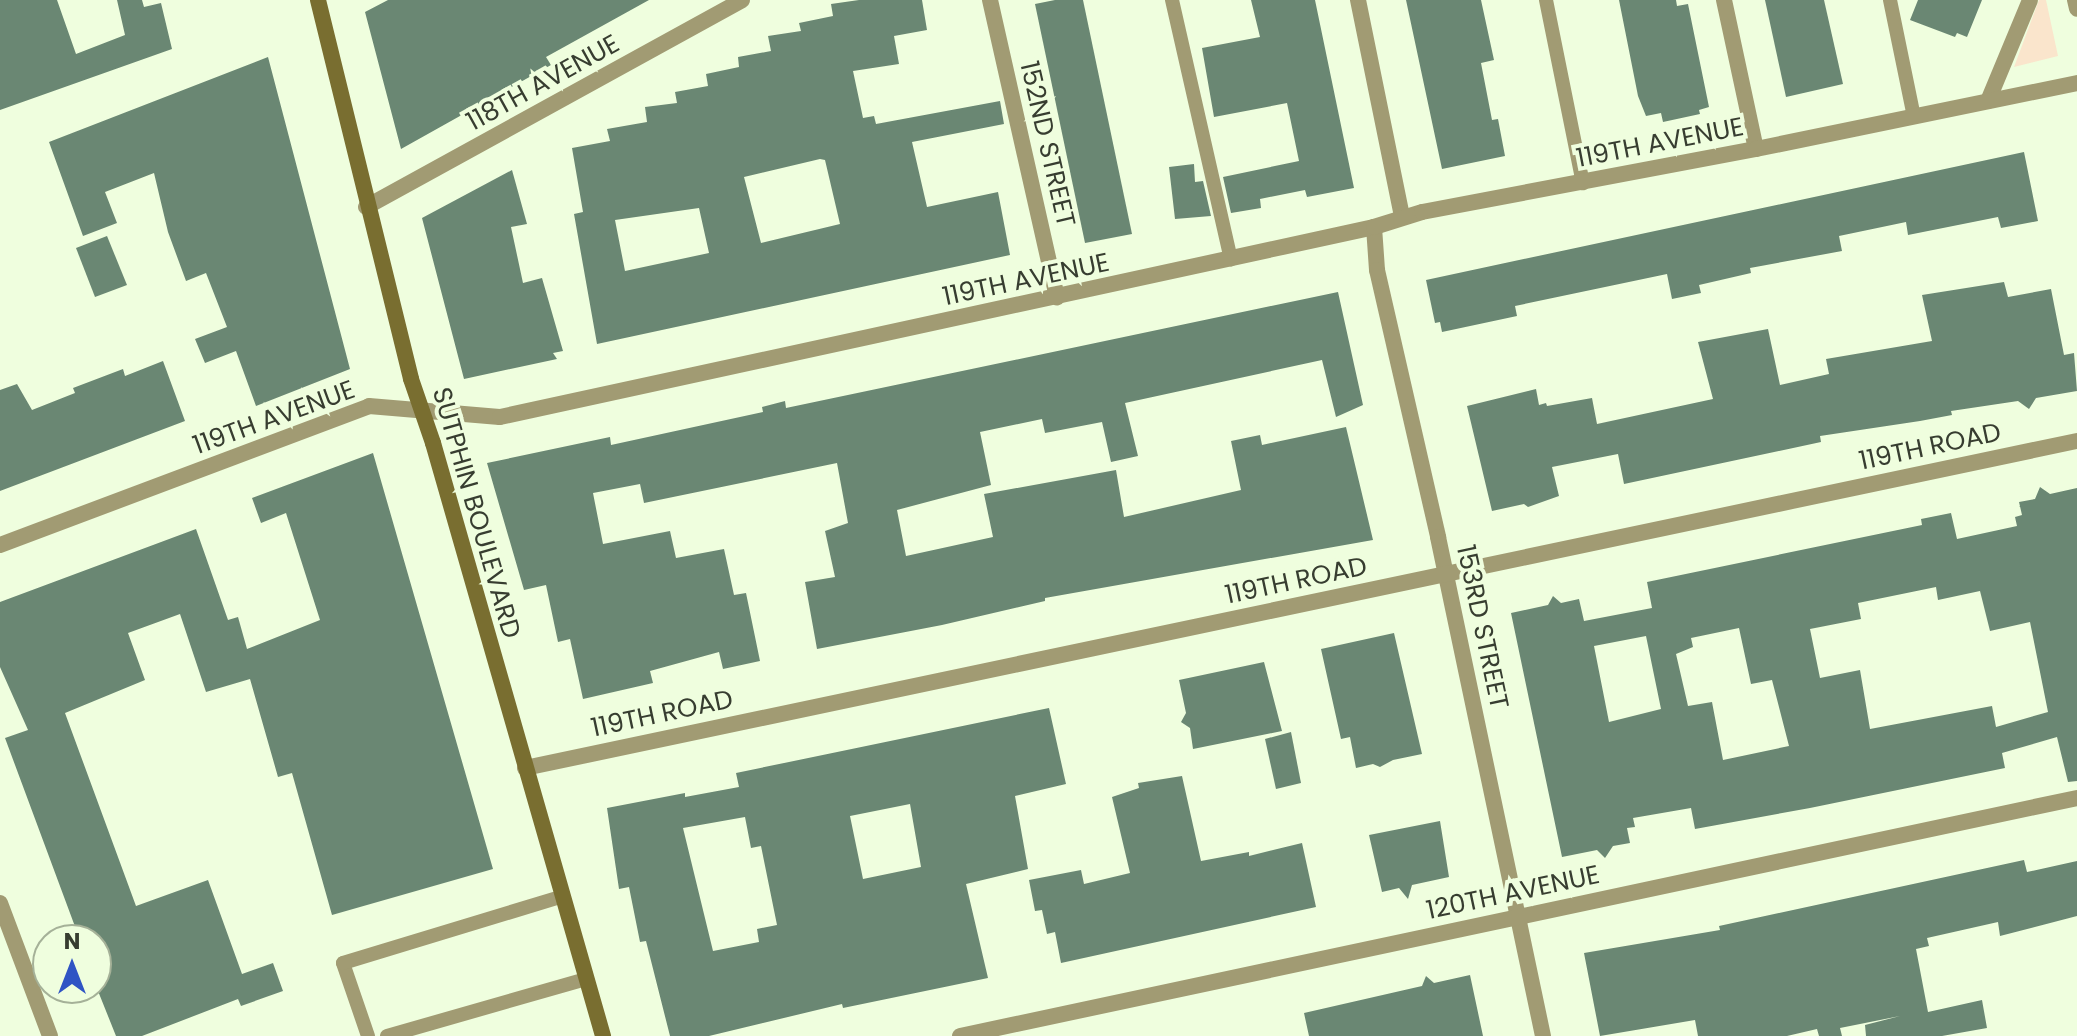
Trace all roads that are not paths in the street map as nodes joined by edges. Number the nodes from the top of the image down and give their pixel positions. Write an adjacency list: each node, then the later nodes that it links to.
1 (318, 0): 17 (main road, SUTPHIN BOULEVARD)
2 (742, 0): 17 (street, 118TH AVENUE)
3 (990, 0): 21 (street, 152ND STREET)
4 (1172, 0): 20 (lane)
5 (1358, 0): 18 (street)
6 (1546, 0): 16 (lane)
7 (1724, 0): 15 (street)
8 (1890, 0): 14 (lane)
9 (2030, 0): 13 (street)
10 (2075, 0): 11 (street)
11 (2077, 9)
12 (2077, 83): 13 (street, 119TH AVENUE)
13 (1988, 101): 14 (street, 119TH AVENUE)
14 (1914, 117): 15 (street, 119TH AVENUE)
15 (1756, 149): 16 (street, 119TH AVENUE)
16 (1583, 183): 18 (street, 119TH AVENUE)
17 (366, 207): 22 (main road, SUTPHIN BOULEVARD)
18 (1402, 217): 19 (street, 119TH AVENUE)
19 (1374, 227): 20 (street, 119TH AVENUE); 25 (street, 153RD STREET)
20 (1231, 259): 21 (street, 119TH AVENUE)
21 (1057, 298): 22 (street, 119TH AVENUE)
22 (422, 409): 24 (street, 119TH AVENUE); 26 (main road, SUTPHIN BOULEVARD)
23 (2077, 441): 25 (street, 119TH ROAD)
24 (0, 545)
25 (1445, 574): 26 (street, 119TH ROAD); 30 (street, 153RD STREET)
26 (525, 768): 28 (main road, SUTPHIN BOULEVARD)
27 (2077, 798): 30 (street, 120TH AVENUE)
28 (563, 896): 31 (main road, SUTPHIN BOULEVARD); 33 (lane)
29 (0, 903): 32 (street)
30 (1518, 917): 36 (street, 120TH AVENUE); 37 (street, 153RD STREET)
31 (586, 979): 34 (lane); 35 (main road, SUTPHIN BOULEVARD)
32 (50, 1036)
33 (368, 1036)
34 (387, 1036)
35 (603, 1036)
36 (960, 1036)
37 (1543, 1036)

